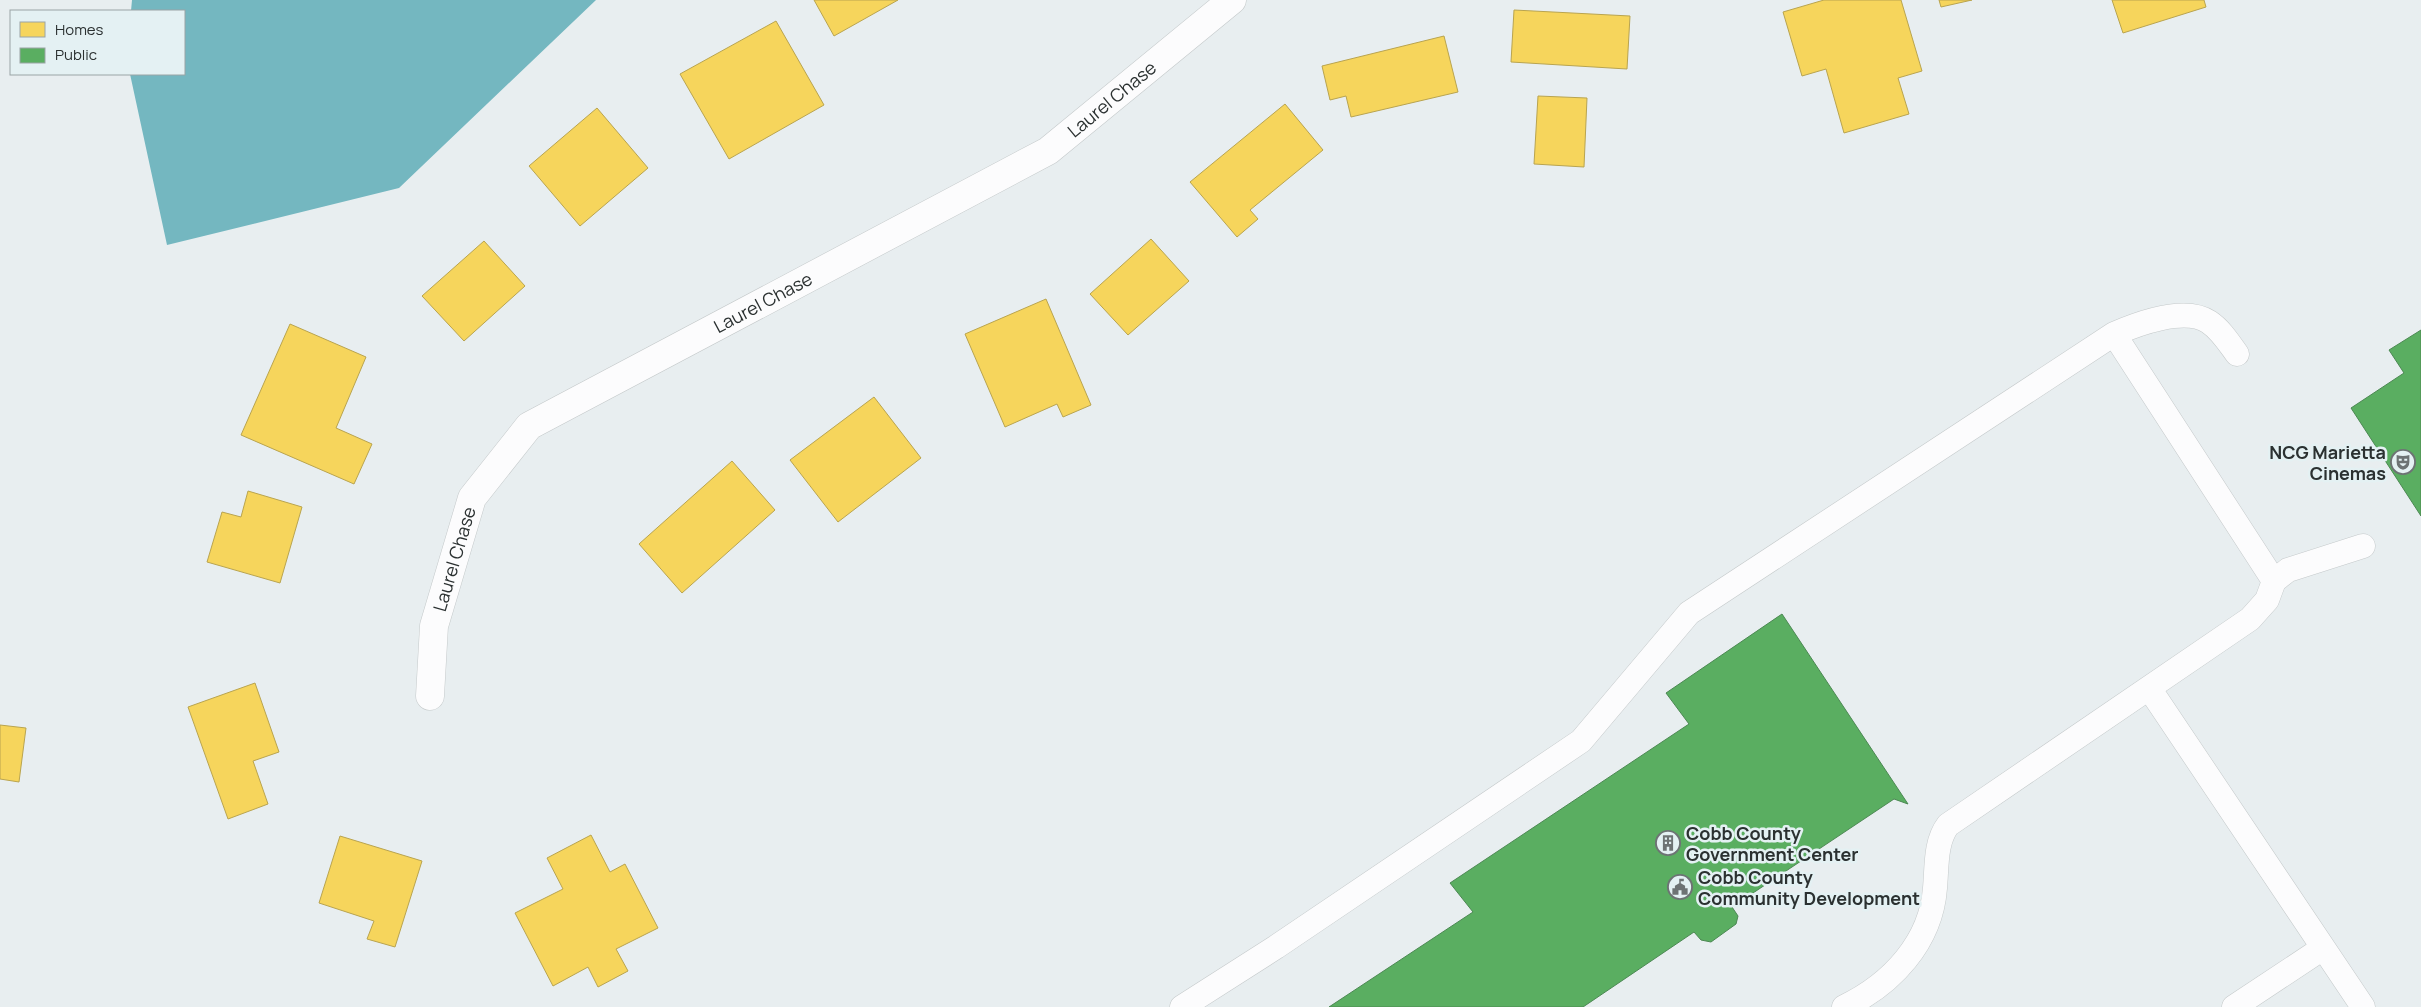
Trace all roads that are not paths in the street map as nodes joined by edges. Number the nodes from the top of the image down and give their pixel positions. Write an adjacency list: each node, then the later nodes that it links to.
1 (1232, 0): 7 (street, Laurel Chase)
2 (2114, 334): 3 (lane); 5 (lane); 9 (lane)
3 (2236, 354)
4 (2363, 546): 5 (lane)
5 (2274, 581): 6 (lane)
6 (2149, 688): 8 (lane); 10 (lane)
7 (430, 696)
8 (2323, 948): 11 (lane); 12 (lane)
9 (1182, 1007)
10 (1844, 1007)
11 (2234, 1007)
12 (2363, 1007)

